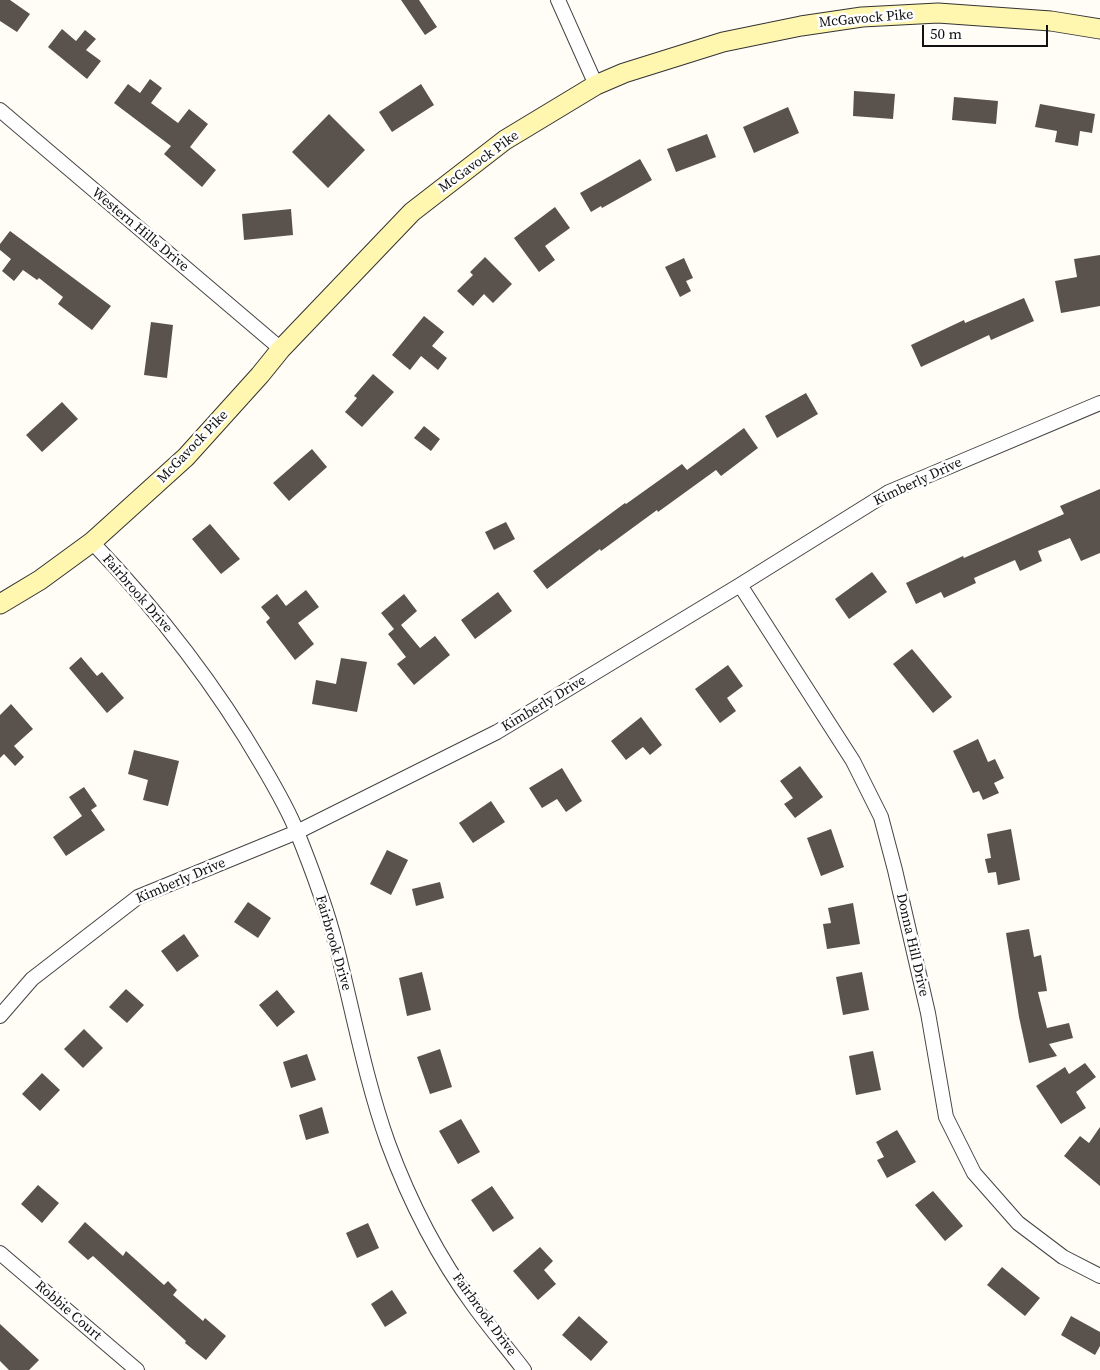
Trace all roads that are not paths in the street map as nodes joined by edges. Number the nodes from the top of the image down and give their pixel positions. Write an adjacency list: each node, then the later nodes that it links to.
1 (558, 0): 3 (street)
2 (1100, 29): 3 (main road, McGavock Pike)
3 (596, 85): 5 (main road, McGavock Pike)
4 (0, 110): 5 (street, Western Hills Drive)
5 (281, 349): 7 (main road, McGavock Pike)
6 (1100, 403): 8 (street, Kimberly Drive)
7 (92, 542): 9 (main road, McGavock Pike); 10 (street, Fairbrook Drive)
8 (740, 586): 10 (street, Kimberly Drive); 13 (street, Donna Hill Drive)
9 (0, 604)
10 (297, 832): 11 (street, Kimberly Drive); 15 (street, Fairbrook Drive)
11 (0, 1016)
12 (0, 1253): 14 (street, Robbie Court)
13 (1100, 1276)
14 (137, 1370)
15 (524, 1370)

